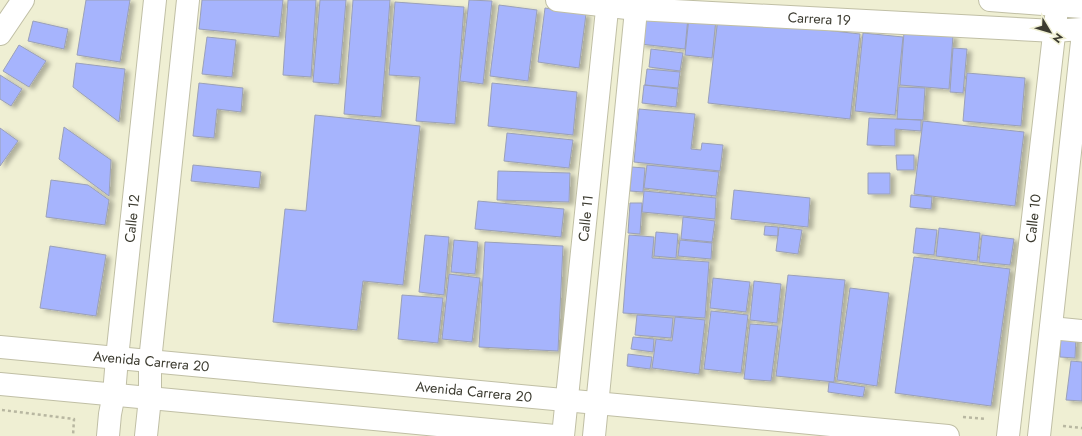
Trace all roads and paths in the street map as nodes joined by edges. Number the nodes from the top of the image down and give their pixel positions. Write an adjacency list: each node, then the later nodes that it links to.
1 (23, 0): 12 (street)
2 (155, 0): 17 (street, Calle 12)
3 (188, 0): 18 (street)
4 (557, 0): 7 (street, Carrera 19)
5 (990, 0): 6 (street)
6 (1058, 2): 9 (street); 11 (street, Calle 10)
7 (607, 3): 8 (street, Carrera 19); 22 (street, Calle 11)
8 (636, 4): 11 (street, Carrera 19); 23 (street)
9 (1082, 7)
10 (1082, 29): 11 (street, Carrera 19)
11 (1055, 31): 32 (street, Calle 10)
12 (0, 34)
13 (1082, 42): 14 (street, Calle 10)
14 (1051, 328): 15 (street); 33 (street, Calle 10)
15 (1082, 331)
16 (0, 347): 17 (street, Avenida Carrera 20)
17 (117, 358): 18 (street, Avenida Carrera 20); 20 (street, Calle 12)
18 (150, 361): 21 (street); 22 (street, Avenida Carrera 20)
19 (0, 384): 20 (street)
20 (114, 394): 21 (street); 26 (street, Calle 12)
21 (150, 398): 27 (street); 28 (street)
22 (567, 400): 23 (street, Avenida Carrera 20); 29 (street, Calle 11)
23 (597, 403): 30 (street); 31 (street, Avenida Carrera 20)
24 (0, 410): 25 (path)
25 (73, 436)
26 (108, 436)
27 (146, 436)
28 (554, 436)
29 (563, 436)
30 (594, 436)
31 (948, 436)
32 (1008, 436)
33 (1039, 436)

